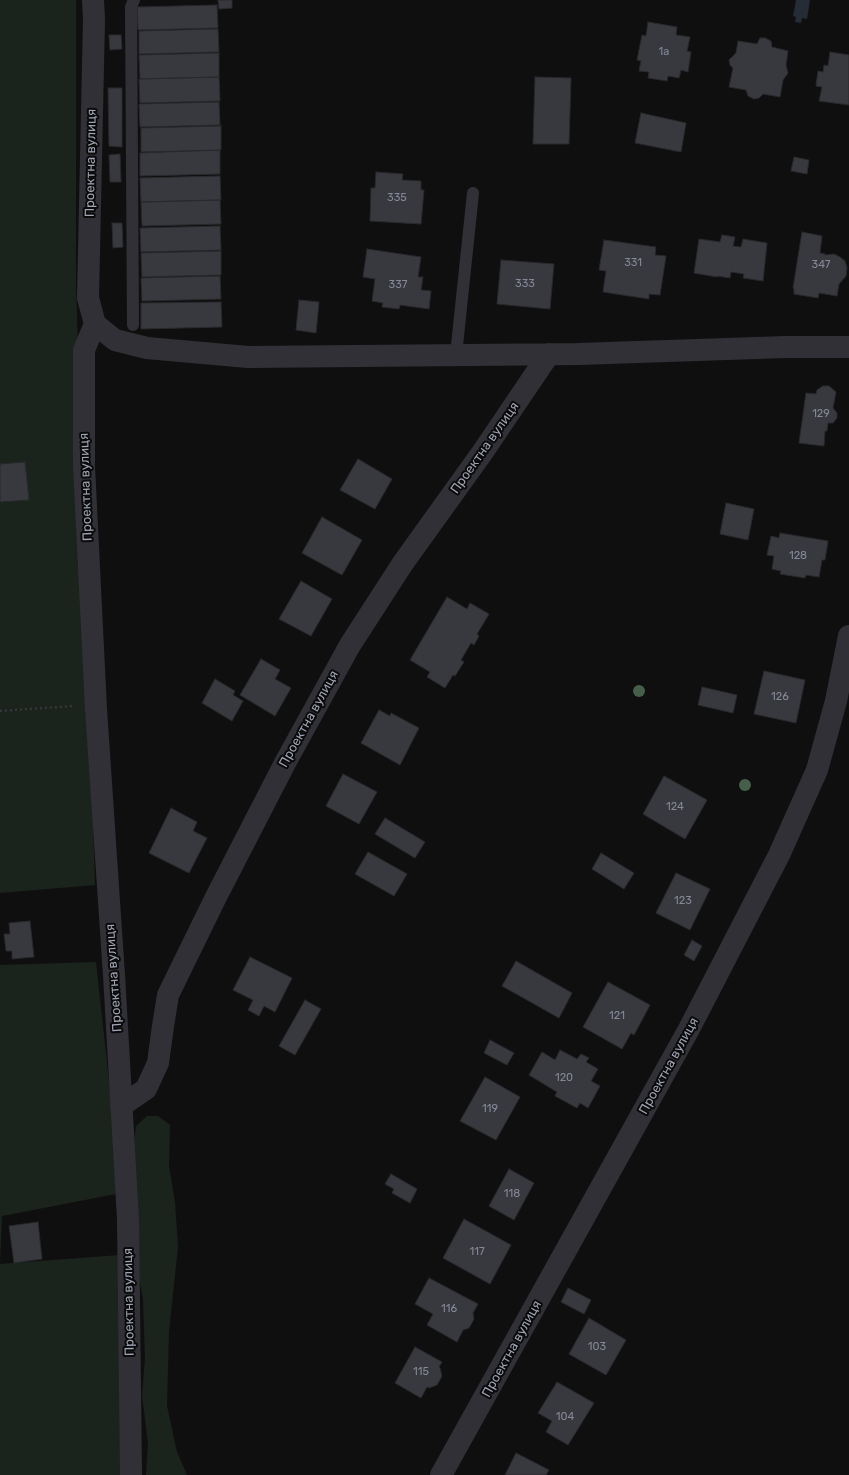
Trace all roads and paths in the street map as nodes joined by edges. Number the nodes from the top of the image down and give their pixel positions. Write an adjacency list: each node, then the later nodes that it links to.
1 (93, 0): 4 (street, Проектна вулиця)
2 (134, 0): 5 (lane)
3 (473, 193): 8 (lane)
4 (95, 324): 8 (street); 10 (street, Проектна вулиця)
5 (133, 324)
6 (849, 347): 7 (street)
7 (549, 354): 8 (street); 12 (street, Проектна вулиця)
8 (456, 355)
9 (849, 636): 14 (street, Проектна вулиця)
10 (95, 705): 11 (path); 12 (street, Проектна вулиця)
11 (0, 711)
12 (121, 1106): 13 (street, Проектна вулиця)
13 (131, 1475)
14 (441, 1475)

